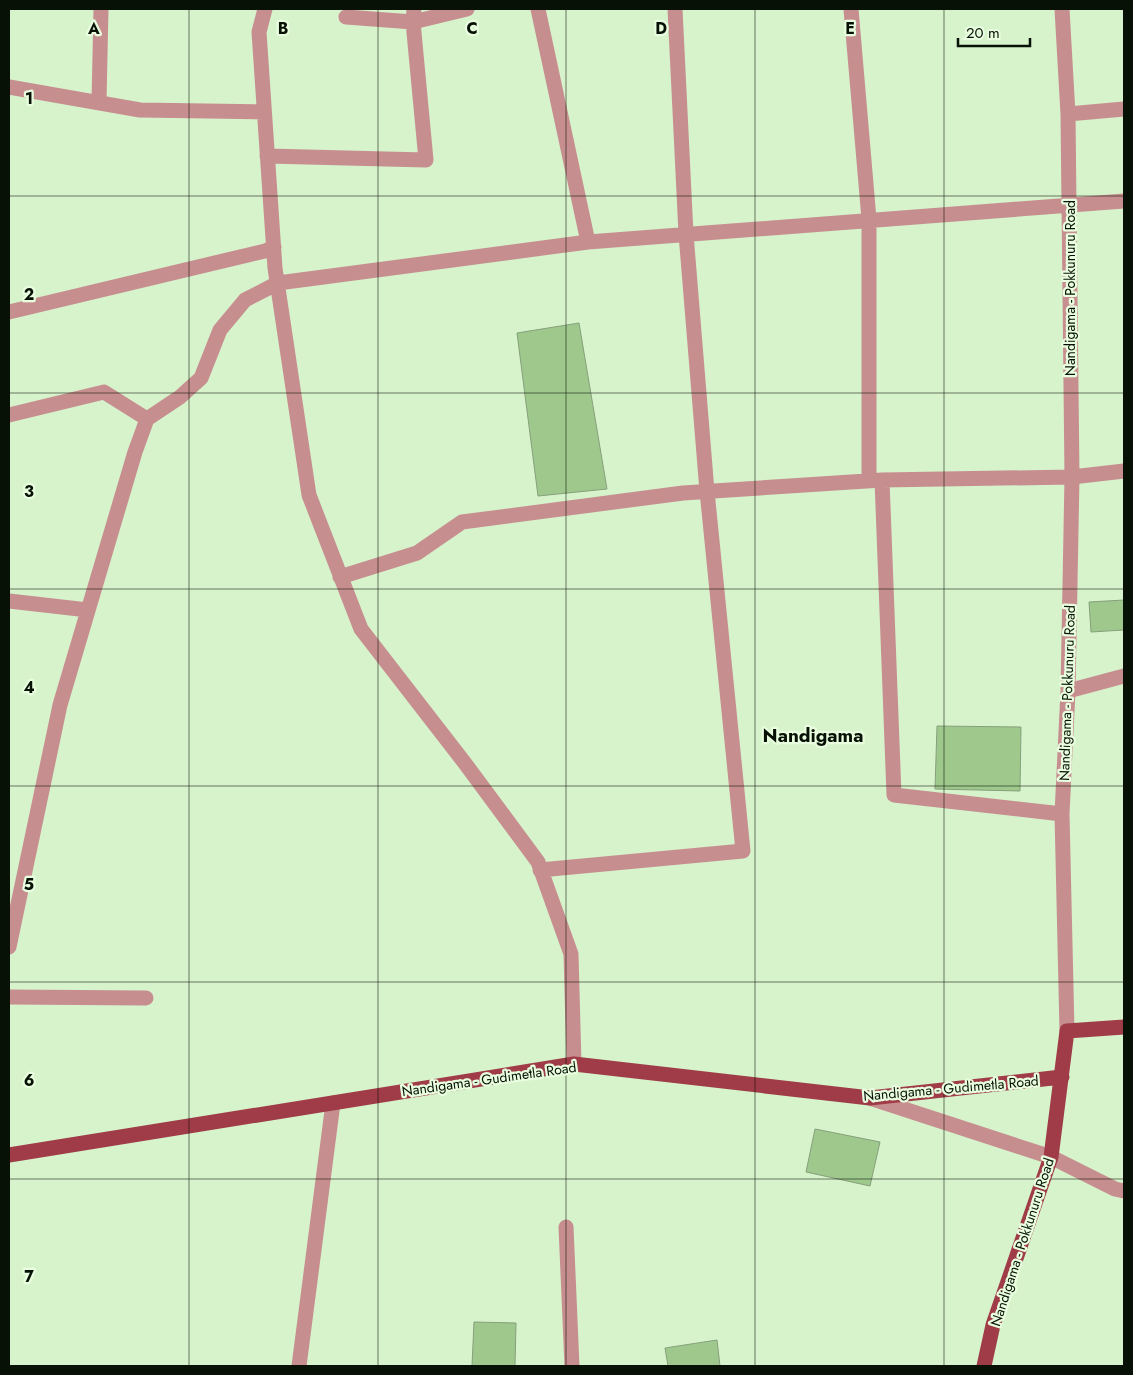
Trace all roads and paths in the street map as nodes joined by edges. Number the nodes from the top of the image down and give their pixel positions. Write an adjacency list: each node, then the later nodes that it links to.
1 (101, 9): 11 (street)
2 (265, 9): 13 (street)
3 (467, 9): 8 (street)
4 (538, 9): 20 (street)
5 (675, 9): 19 (street)
6 (851, 9): 18 (street)
7 (1062, 9): 14 (street, Nandigama - Pokkunuru Road)
8 (414, 15): 9 (street); 15 (street)
9 (346, 18)
10 (9, 87): 11 (street)
11 (99, 102): 13 (street)
12 (1124, 109): 14 (street)
13 (264, 112): 15 (street)
14 (1068, 114): 17 (street, Nandigama - Pokkunuru Road)
15 (267, 156): 21 (street)
16 (1124, 200): 17 (street)
17 (1070, 206): 18 (street); 27 (street, Nandigama - Pokkunuru Road)
18 (869, 220): 19 (street); 28 (street)
19 (686, 234): 20 (street); 29 (street)
20 (588, 242): 22 (street)
21 (274, 247): 22 (street); 23 (street)
22 (278, 283): 25 (street); 30 (street)
23 (9, 312)
24 (9, 415): 25 (street)
25 (147, 419): 32 (street)
26 (1124, 471): 27 (street)
27 (1072, 477): 28 (street); 34 (street, Nandigama - Pokkunuru Road)
28 (875, 481): 29 (street); 35 (street)
29 (707, 491): 30 (street); 36 (street)
30 (340, 577): 36 (street)
31 (9, 601): 32 (street)
32 (88, 610): 37 (street)
33 (1124, 676): 34 (street)
34 (1068, 691): 35 (street, Nandigama - Pokkunuru Road)
35 (1062, 814): 41 (street, Nandigama - Pokkunuru Road)
36 (540, 870): 42 (street)
37 (9, 947)
38 (9, 997): 39 (street)
39 (146, 998)
40 (1124, 1027): 41 (main road)
41 (1067, 1031): 43 (main road, Nandigama - Pokkunuru Road)
42 (574, 1064): 44 (main road, Nandigama - Gudimetla Road); 45 (main road, Nandigama - Gudimetla Road)
43 (1062, 1077): 44 (main road, Nandigama - Gudimetla Road); 47 (main road, Nandigama - Pokkunuru Road)
44 (870, 1098): 47 (street)
45 (333, 1103): 46 (main road, Nandigama - Gudimetla Road); 50 (street)
46 (9, 1155)
47 (1051, 1157): 48 (street); 52 (main road, Nandigama - Pokkunuru Road)
48 (1124, 1191)
49 (566, 1227): 51 (street)
50 (299, 1366)
51 (572, 1366)
52 (984, 1366)

